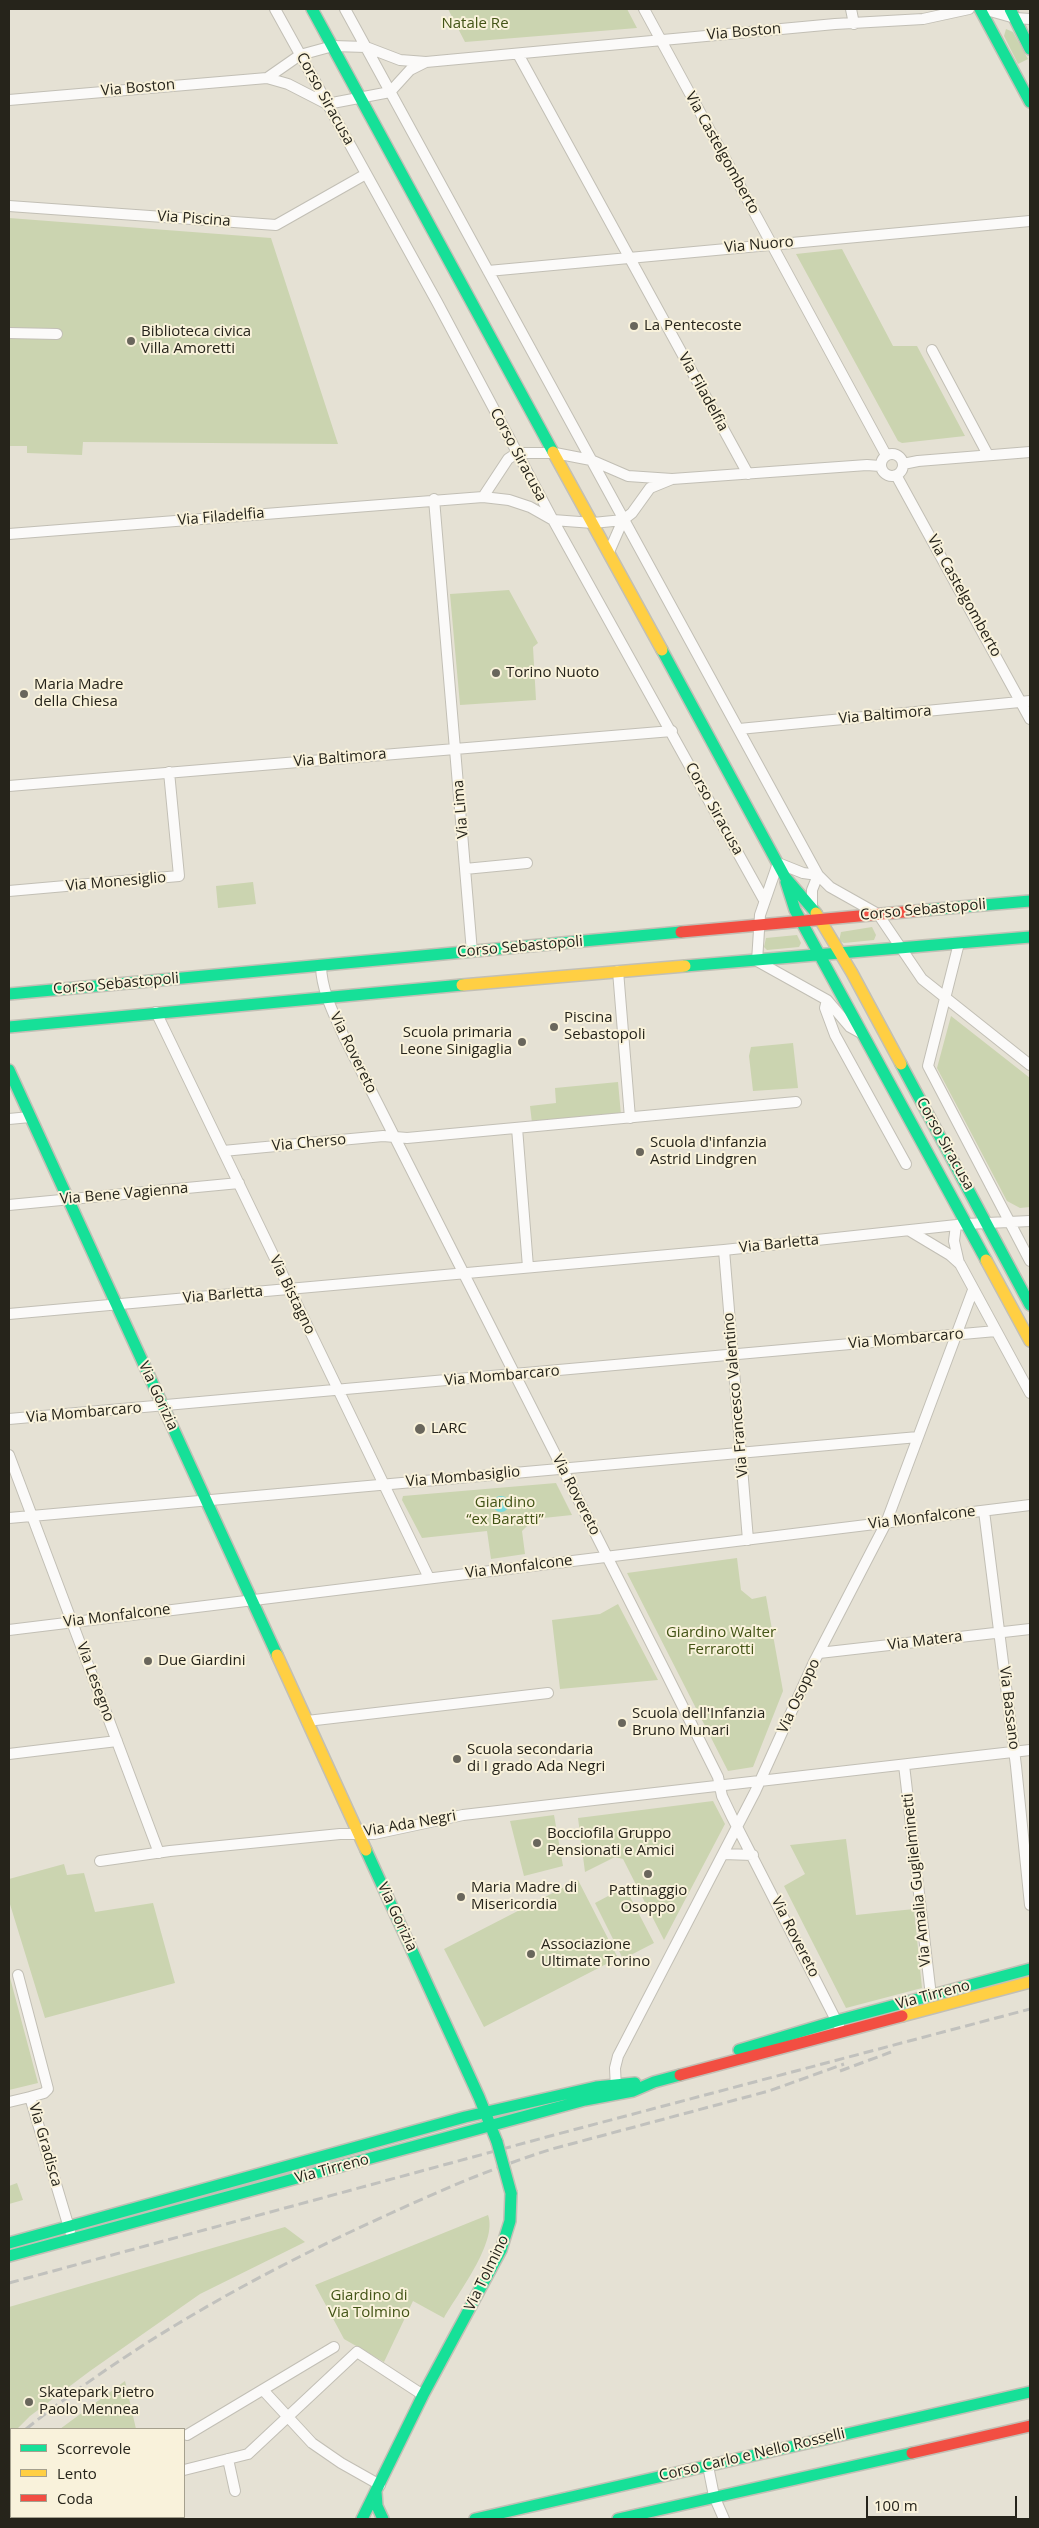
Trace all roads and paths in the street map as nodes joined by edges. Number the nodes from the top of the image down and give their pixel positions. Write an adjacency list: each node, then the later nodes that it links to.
1 (275, 9): 16 (street, Corso Siracusa)
2 (312, 9): 12 (street, Corso Siracusa)
3 (345, 9): 13 (street)
4 (644, 9): 11 (street, Via Castelgomberto)
5 (851, 9): 10 (street)
6 (969, 9): 10 (street, Via Boston)
7 (982, 9): 8 (street); 22 (street)
8 (1013, 14): 9 (street); 14 (street)
9 (1030, 19)
10 (854, 24): 11 (street, Via Boston)
11 (661, 40): 15 (street, Via Boston); 27 (street, Via Castelgomberto)
12 (333, 46): 13 (street, Via Boston); 16 (street, Via Boston); 20 (street, Corso Siracusa)
13 (366, 47): 17 (street, Via Boston); 19 (street)
14 (1030, 47)
15 (518, 54): 17 (street, Via Boston); 28 (street)
16 (300, 55): 18 (street, Via Boston); 23 (street, Corso Siracusa)
17 (426, 62): 19 (street, Via Boston)
18 (267, 78): 21 (street, Via Boston); 23 (street, Via Boston)
19 (390, 92): 20 (street); 29 (street)
20 (361, 98): 23 (street); 35 (street, Corso Siracusa)
21 (9, 100)
22 (1030, 102)
23 (327, 104): 24 (street, Corso Siracusa)
24 (366, 174): 25 (street, Via Piscina); 34 (street, Corso Siracusa)
25 (9, 206)
26 (1030, 221): 27 (street, Via Nuoro)
27 (772, 244): 28 (street, Via Nuoro); 36 (street, Via Castelgomberto)
28 (628, 256): 29 (street, Via Nuoro); 41 (street, Via Filadelfia)
29 (488, 271): 38 (street)
30 (9, 333): 31 (street)
31 (57, 334)
32 (932, 350): 37 (street)
33 (1030, 452): 37 (street)
34 (517, 453): 35 (street); 44 (street); 46 (street, Corso Siracusa)
35 (555, 453): 38 (street); 48 (street, Corso Siracusa)
36 (886, 455): 39 (street); 40 (street)
37 (988, 456): 39 (street)
38 (591, 460): 43 (street); 47 (street)
39 (903, 464): 42 (street)
40 (880, 466): 41 (street); 42 (street)
41 (748, 474): 43 (street)
42 (896, 475): 51 (street, Via Castelgomberto)
43 (672, 479): 47 (street)
44 (483, 497): 45 (street, Via Filadelfia); 46 (street, Via Filadelfia)
45 (434, 499): 49 (street, Via Filadelfia); 55 (street)
46 (553, 520): 48 (street, Via Filadelfia); 54 (street, Corso Siracusa)
47 (623, 520): 48 (street, Via Filadelfia); 50 (street); 53 (street)
48 (593, 523): 50 (street, Corso Siracusa)
49 (9, 534)
50 (608, 552): 59 (street, Corso Siracusa)
51 (1026, 701): 52 (street, Via Castelgomberto); 53 (street, Via Baltimora)
52 (1030, 719)
53 (739, 729): 61 (street)
54 (672, 731): 55 (street, Via Baltimora); 64 (street, Corso Siracusa)
55 (456, 749): 56 (street, Via Baltimora); 60 (street, Via Lima)
56 (168, 772): 57 (street, Via Baltimora); 63 (street, Via Monesiglio)
57 (9, 786)
58 (527, 863): 60 (street)
59 (778, 863): 61 (street); 62 (street, Corso Siracusa); 64 (street)
60 (465, 869): 74 (street, Via Lima)
61 (818, 875): 66 (street); 67 (street)
62 (785, 878): 66 (street, Corso Siracusa); 69 (street, Corso Siracusa)
63 (9, 891)
64 (764, 900): 70 (street)
65 (1030, 901): 67 (street, Corso Sebastopoli)
66 (812, 907): 68 (street, Corso Siracusa)
67 (878, 914): 68 (street, Corso Sebastopoli); 73 (street)
68 (819, 918): 69 (street, Corso Sebastopoli); 75 (street, Corso Siracusa)
69 (800, 920): 70 (street, Corso Sebastopoli); 76 (street, Corso Siracusa)
70 (759, 924): 74 (street, Corso Sebastopoli); 77 (street)
71 (1030, 937): 72 (street)
72 (959, 943): 73 (street); 82 (street, Corso Siracusa)
73 (899, 947): 75 (street); 82 (street)
74 (472, 952): 78 (street, Corso Sebastopoli)
75 (840, 953): 76 (street); 102 (street, Corso Siracusa)
76 (819, 955): 77 (street); 86 (street, Corso Siracusa)
77 (757, 960): 79 (street); 83 (street, Corso Siracusa)
78 (320, 967): 80 (street, Corso Sebastopoli); 81 (street, Via Rovereto)
79 (618, 971): 81 (street); 91 (street)
80 (9, 994)
81 (326, 996): 84 (street); 94 (street, Via Rovereto)
82 (944, 998): 87 (street); 101 (street, Corso Siracusa)
83 (827, 1000): 86 (street, Corso Siracusa); 96 (street)
84 (156, 1012): 85 (street); 95 (street, Via Bistagno)
85 (9, 1027)
86 (864, 1034): 103 (street, Corso Siracusa)
87 (1030, 1065)
88 (9, 1070): 90 (street, Via Gorizia)
89 (796, 1102): 91 (street)
90 (30, 1117): 92 (street); 98 (street, Via Gorizia)
91 (630, 1118): 93 (street)
92 (9, 1119)
93 (517, 1128): 94 (street); 108 (street)
94 (394, 1137): 95 (street, Via Cherso); 109 (street, Via Rovereto)
95 (223, 1151): 97 (street, Via Bistagno)
96 (906, 1164)
97 (239, 1183): 98 (street, Via Bene Vagienna); 110 (street, Via Bistagno)
98 (68, 1200): 99 (street, Via Bene Vagienna); 112 (street, Via Gorizia)
99 (9, 1205)
100 (1030, 1221): 101 (street, Via Barletta)
101 (1009, 1222): 102 (street, Via Barletta); 106 (street, Corso Siracusa)
102 (987, 1223): 103 (street, Via Barletta); 113 (street, Corso Siracusa)
103 (961, 1225): 104 (street, Via Barletta); 107 (street, Corso Siracusa); 117 (street, Corso Siracusa)
104 (910, 1231): 105 (street, Via Barletta); 107 (street, Corso Siracusa)
105 (724, 1250): 108 (street, Via Barletta); 118 (street, Via Francesco Valentino)
106 (1029, 1257)
107 (960, 1264): 111 (street, Corso Siracusa)
108 (528, 1268): 109 (street, Via Barletta)
109 (463, 1272): 110 (street, Via Barletta); 119 (street, Via Rovereto)
110 (290, 1290): 112 (street, Via Barletta); 120 (street, Via Bistagno)
111 (973, 1290): 115 (street, Corso Siracusa); 116 (street, Via Osoppo)
112 (116, 1304): 114 (street, Via Barletta); 122 (street, Via Gorizia)
113 (1030, 1305)
114 (9, 1314)
115 (996, 1332): 116 (street, Via Mombarcaro); 121 (street, Corso Siracusa)
116 (956, 1335): 118 (street, Via Mombarcaro); 124 (street, Via Osoppo)
117 (1030, 1341)
118 (732, 1355): 119 (street, Via Mombarcaro); 125 (street, Via Francesco Valentino)
119 (515, 1375): 120 (street, Via Mombarcaro); 127 (street, Via Rovereto)
120 (338, 1389): 122 (street, Via Mombarcaro); 128 (street, Via Bistagno)
121 (1030, 1393)
122 (162, 1406): 123 (street, Via Mombarcaro); 129 (street, Via Gorizia)
123 (9, 1419)
124 (918, 1437): 125 (street, Via Mombasiglio); 134 (street, Via Osoppo)
125 (740, 1453): 127 (street, Via Mombasiglio); 135 (street, Via Francesco Valentino)
126 (9, 1454): 132 (street, Via Lesegno)
127 (562, 1469): 128 (street, Via Mombasiglio); 136 (street, Via Rovereto)
128 (383, 1485): 129 (street, Via Mombasiglio); 137 (street, Via Bistagno)
129 (206, 1500): 132 (street, Via Mombasiglio); 138 (street, Via Gorizia)
130 (1030, 1505): 131 (street, Via Monfalcone)
131 (984, 1511): 134 (street, Via Monfalcone); 142 (street, Via Bassano)
132 (32, 1516): 133 (street, Via Mombasiglio); 139 (street, Via Lesegno)
133 (9, 1518)
134 (886, 1523): 135 (street, Via Monfalcone); 143 (street, Via Osoppo)
135 (748, 1540): 136 (street, Via Monfalcone)
136 (606, 1556): 137 (street, Via Monfalcone); 152 (street, Via Rovereto)
137 (429, 1578): 138 (street, Via Monfalcone)
138 (251, 1600): 139 (street, Via Monfalcone); 145 (street, Via Gorizia)
139 (73, 1622): 141 (street, Via Monfalcone); 146 (street, Via Lesegno)
140 (1030, 1629): 142 (street, Via Matera)
141 (9, 1630)
142 (999, 1633): 143 (street, Via Matera); 148 (street, Via Bassano)
143 (819, 1654): 151 (street, Via Osoppo)
144 (548, 1693): 145 (street)
145 (307, 1721): 154 (street, Via Gorizia)
146 (117, 1741): 149 (street); 155 (street, Via Lesegno)
147 (1030, 1750): 148 (street)
148 (1014, 1752): 150 (street); 159 (street, Via Bassano)
149 (9, 1754)
150 (904, 1765): 151 (street); 163 (street, Via Amalia Guglielminetti)
151 (760, 1782): 152 (street); 153 (street, Via Osoppo)
152 (721, 1787): 153 (street, Via Rovereto); 154 (street, Via Ada Negri)
153 (738, 1826): 156 (street, Via Osoppo); 157 (street, Via Rovereto)
154 (358, 1833): 155 (street, Via Ada Negri); 168 (street, Via Gorizia)
155 (159, 1853): 158 (street, Via Ada Negri)
156 (723, 1854): 157 (street); 165 (street, Via Osoppo)
157 (753, 1855): 164 (street, Via Rovereto)
158 (100, 1861)
159 (1030, 1905)
160 (1030, 1969): 163 (street, Via Tirreno)
161 (18, 1975): 166 (street, Via Gradisca)
162 (1030, 1982): 164 (street, Via Tirreno)
163 (931, 1996): 164 (street, Via Tirreno)
164 (839, 2026): 165 (street, Via Tirreno)
165 (616, 2089): 168 (street, Via Tirreno); 169 (street, Via Tirreno)
166 (30, 2097): 167 (street); 170 (street, Via Gradisca)
167 (9, 2102)
168 (486, 2113): 169 (street, Via Tolmino); 170 (street, Via Tirreno)
169 (492, 2126): 171 (street, Via Tirreno); 177 (street, Via Tolmino, bridge)
170 (69, 2226): 171 (street, Via Gradisca); 172 (street, Via Tirreno)
171 (72, 2239): 173 (street, Via Tirreno)
172 (9, 2243)
173 (9, 2256)
174 (334, 2347): 175 (street)
175 (263, 2390): 178 (street); 180 (street)
176 (1030, 2392): 182 (street, Corso Carlo e Nello Rosselli)
177 (423, 2396): 178 (street); 184 (street, Via Tolmino)
178 (287, 2418): 181 (street); 184 (street)
179 (1030, 2426): 186 (street)
180 (187, 2435)
181 (228, 2459): 183 (street); 185 (street)
182 (708, 2466): 186 (street); 189 (street, Corso Carlo e Nello Rosselli)
183 (185, 2470)
184 (378, 2489): 187 (street, Via Tolmino); 188 (street)
185 (235, 2491)
186 (714, 2496): 190 (street); 191 (street)
187 (362, 2519)
188 (383, 2519)
189 (474, 2519)
190 (618, 2519)
191 (724, 2519)

